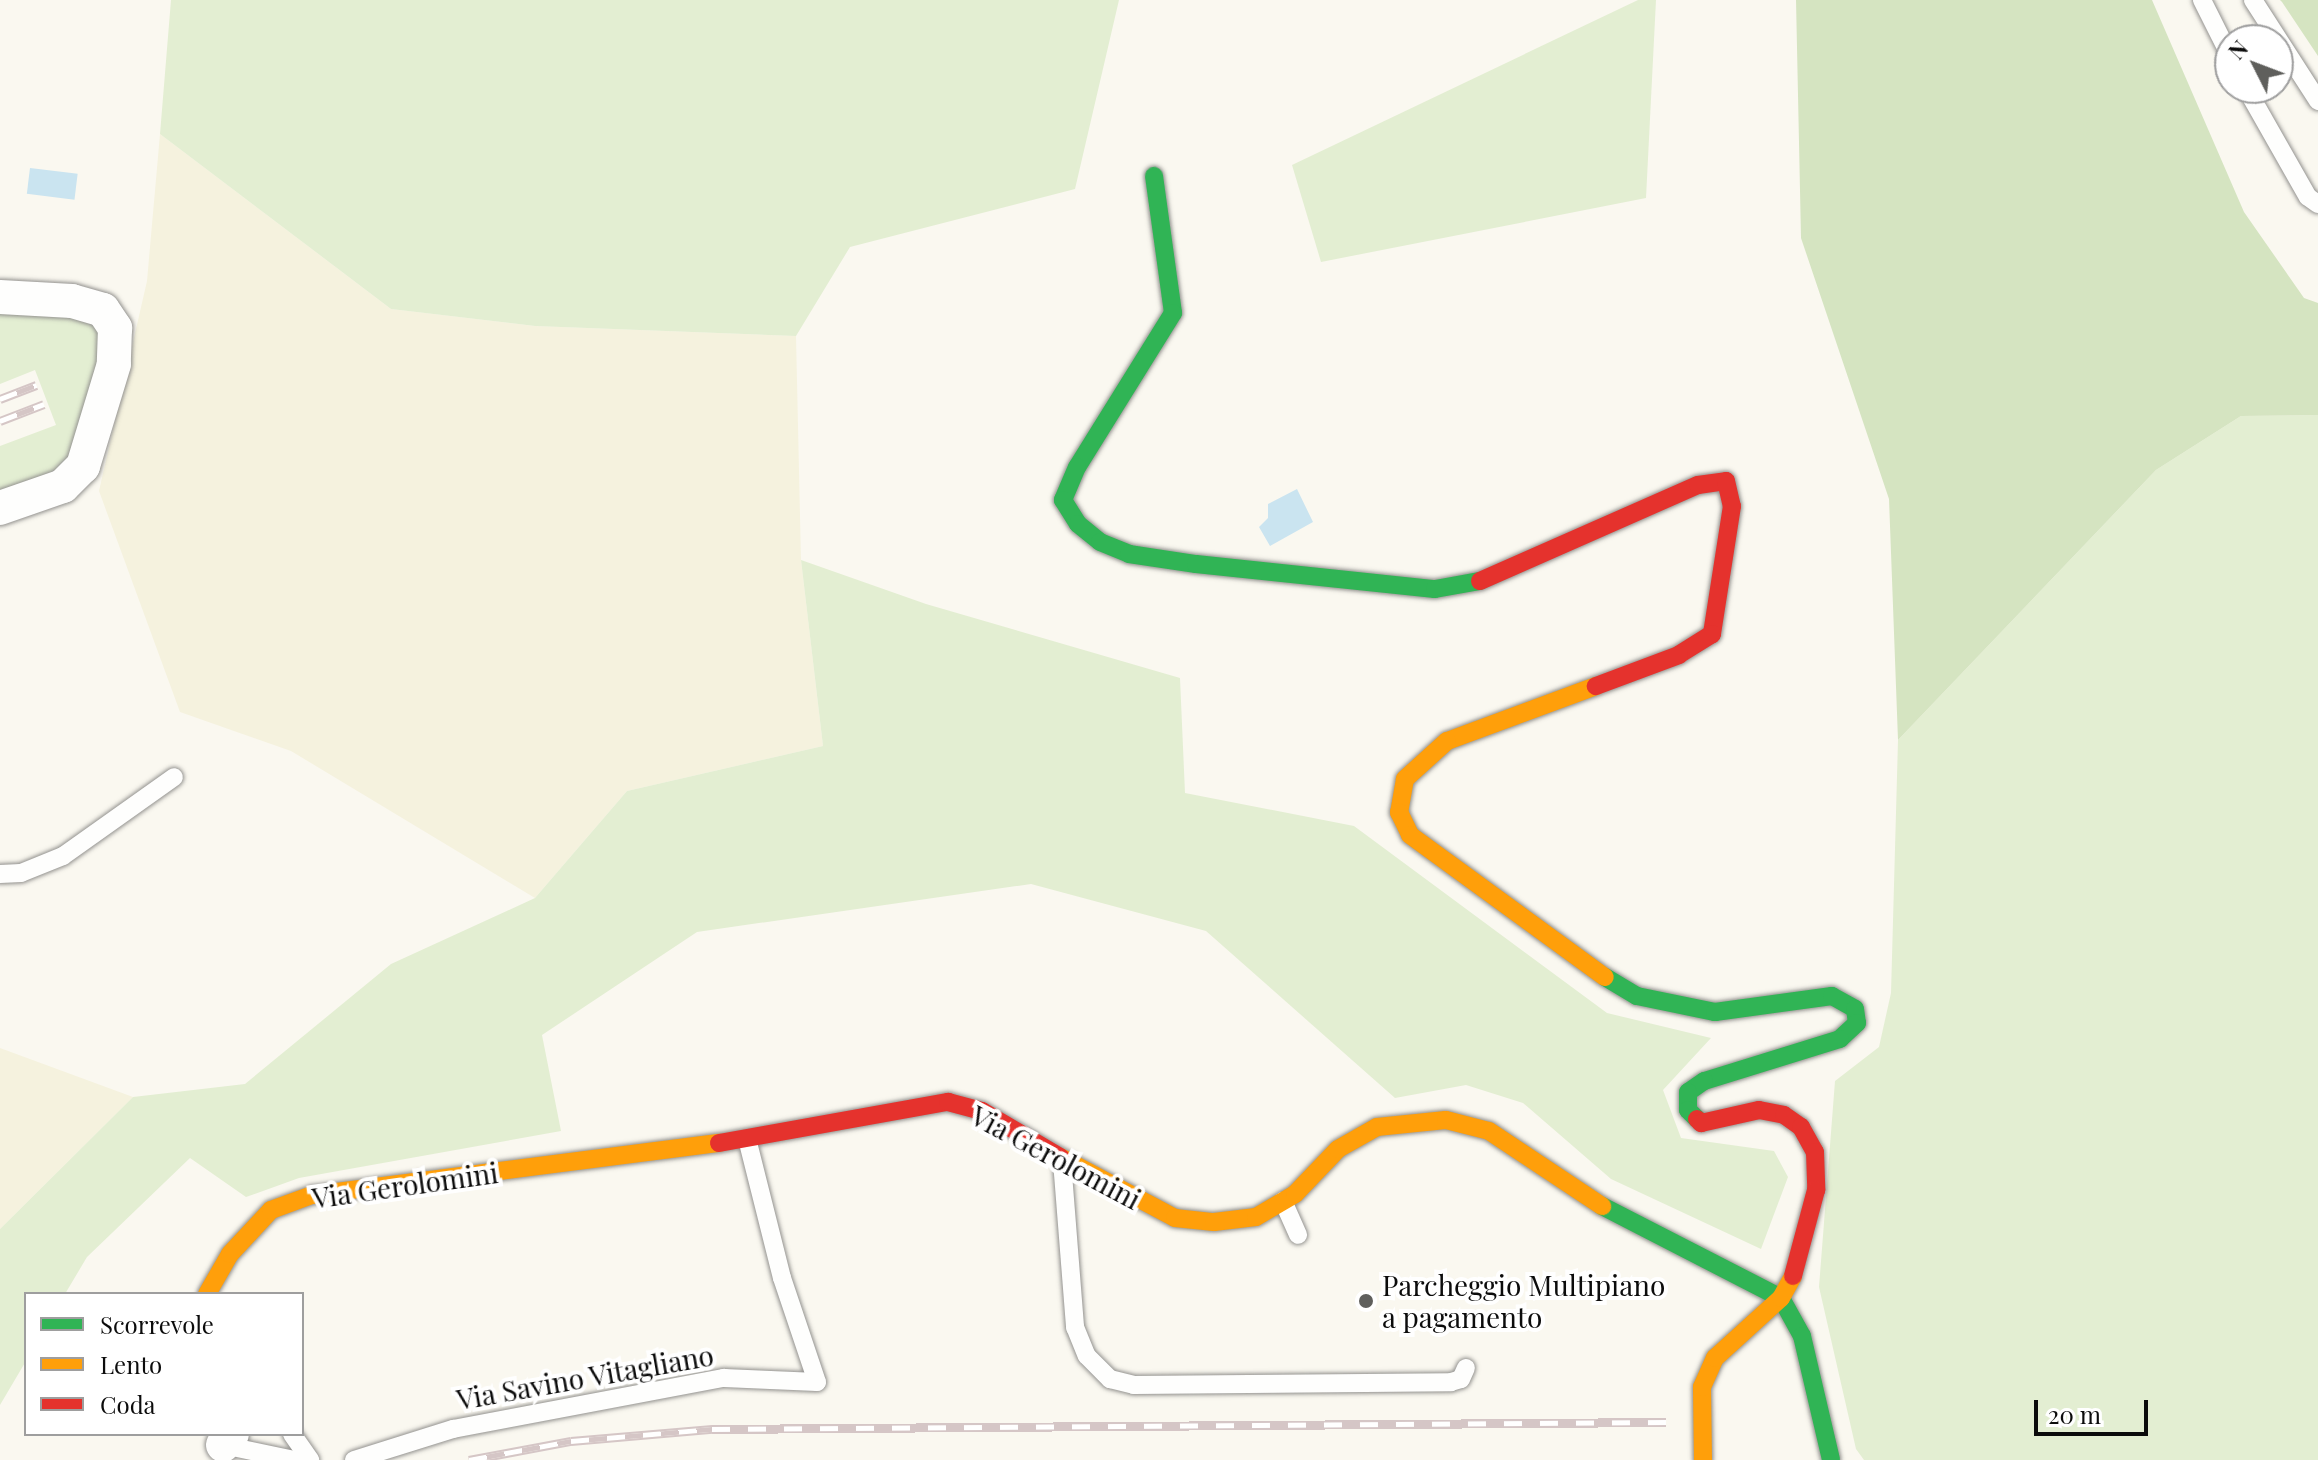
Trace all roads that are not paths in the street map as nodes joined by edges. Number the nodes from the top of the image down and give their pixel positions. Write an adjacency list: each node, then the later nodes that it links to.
1 (2202, 0): 3 (lane)
2 (2253, 0): 4 (lane)
3 (2214, 24)
4 (2318, 101)
5 (2255, 104): 7 (lane)
6 (1154, 176): 17 (street)
7 (2318, 204)
8 (0, 297): 9 (street)
9 (0, 508)
10 (174, 777): 11 (lane)
11 (0, 874)
12 (747, 1139): 13 (street, Via Gerolomini); 16 (street, Via Gerolomini); 23 (lane, Via Savino Vitagliano)
13 (1061, 1158): 14 (street, Via Gerolomini); 18 (lane)
14 (1283, 1201): 15 (lane); 17 (street, Via Gerolomini)
15 (1298, 1235)
16 (208, 1292)
17 (1781, 1298): 24 (street); 25 (street)
18 (1466, 1368)
19 (293, 1436): 22 (lane)
20 (227, 1440): 21 (lane)
21 (294, 1460)
22 (310, 1460)
23 (354, 1460)
24 (1703, 1460)
25 (1831, 1460)

